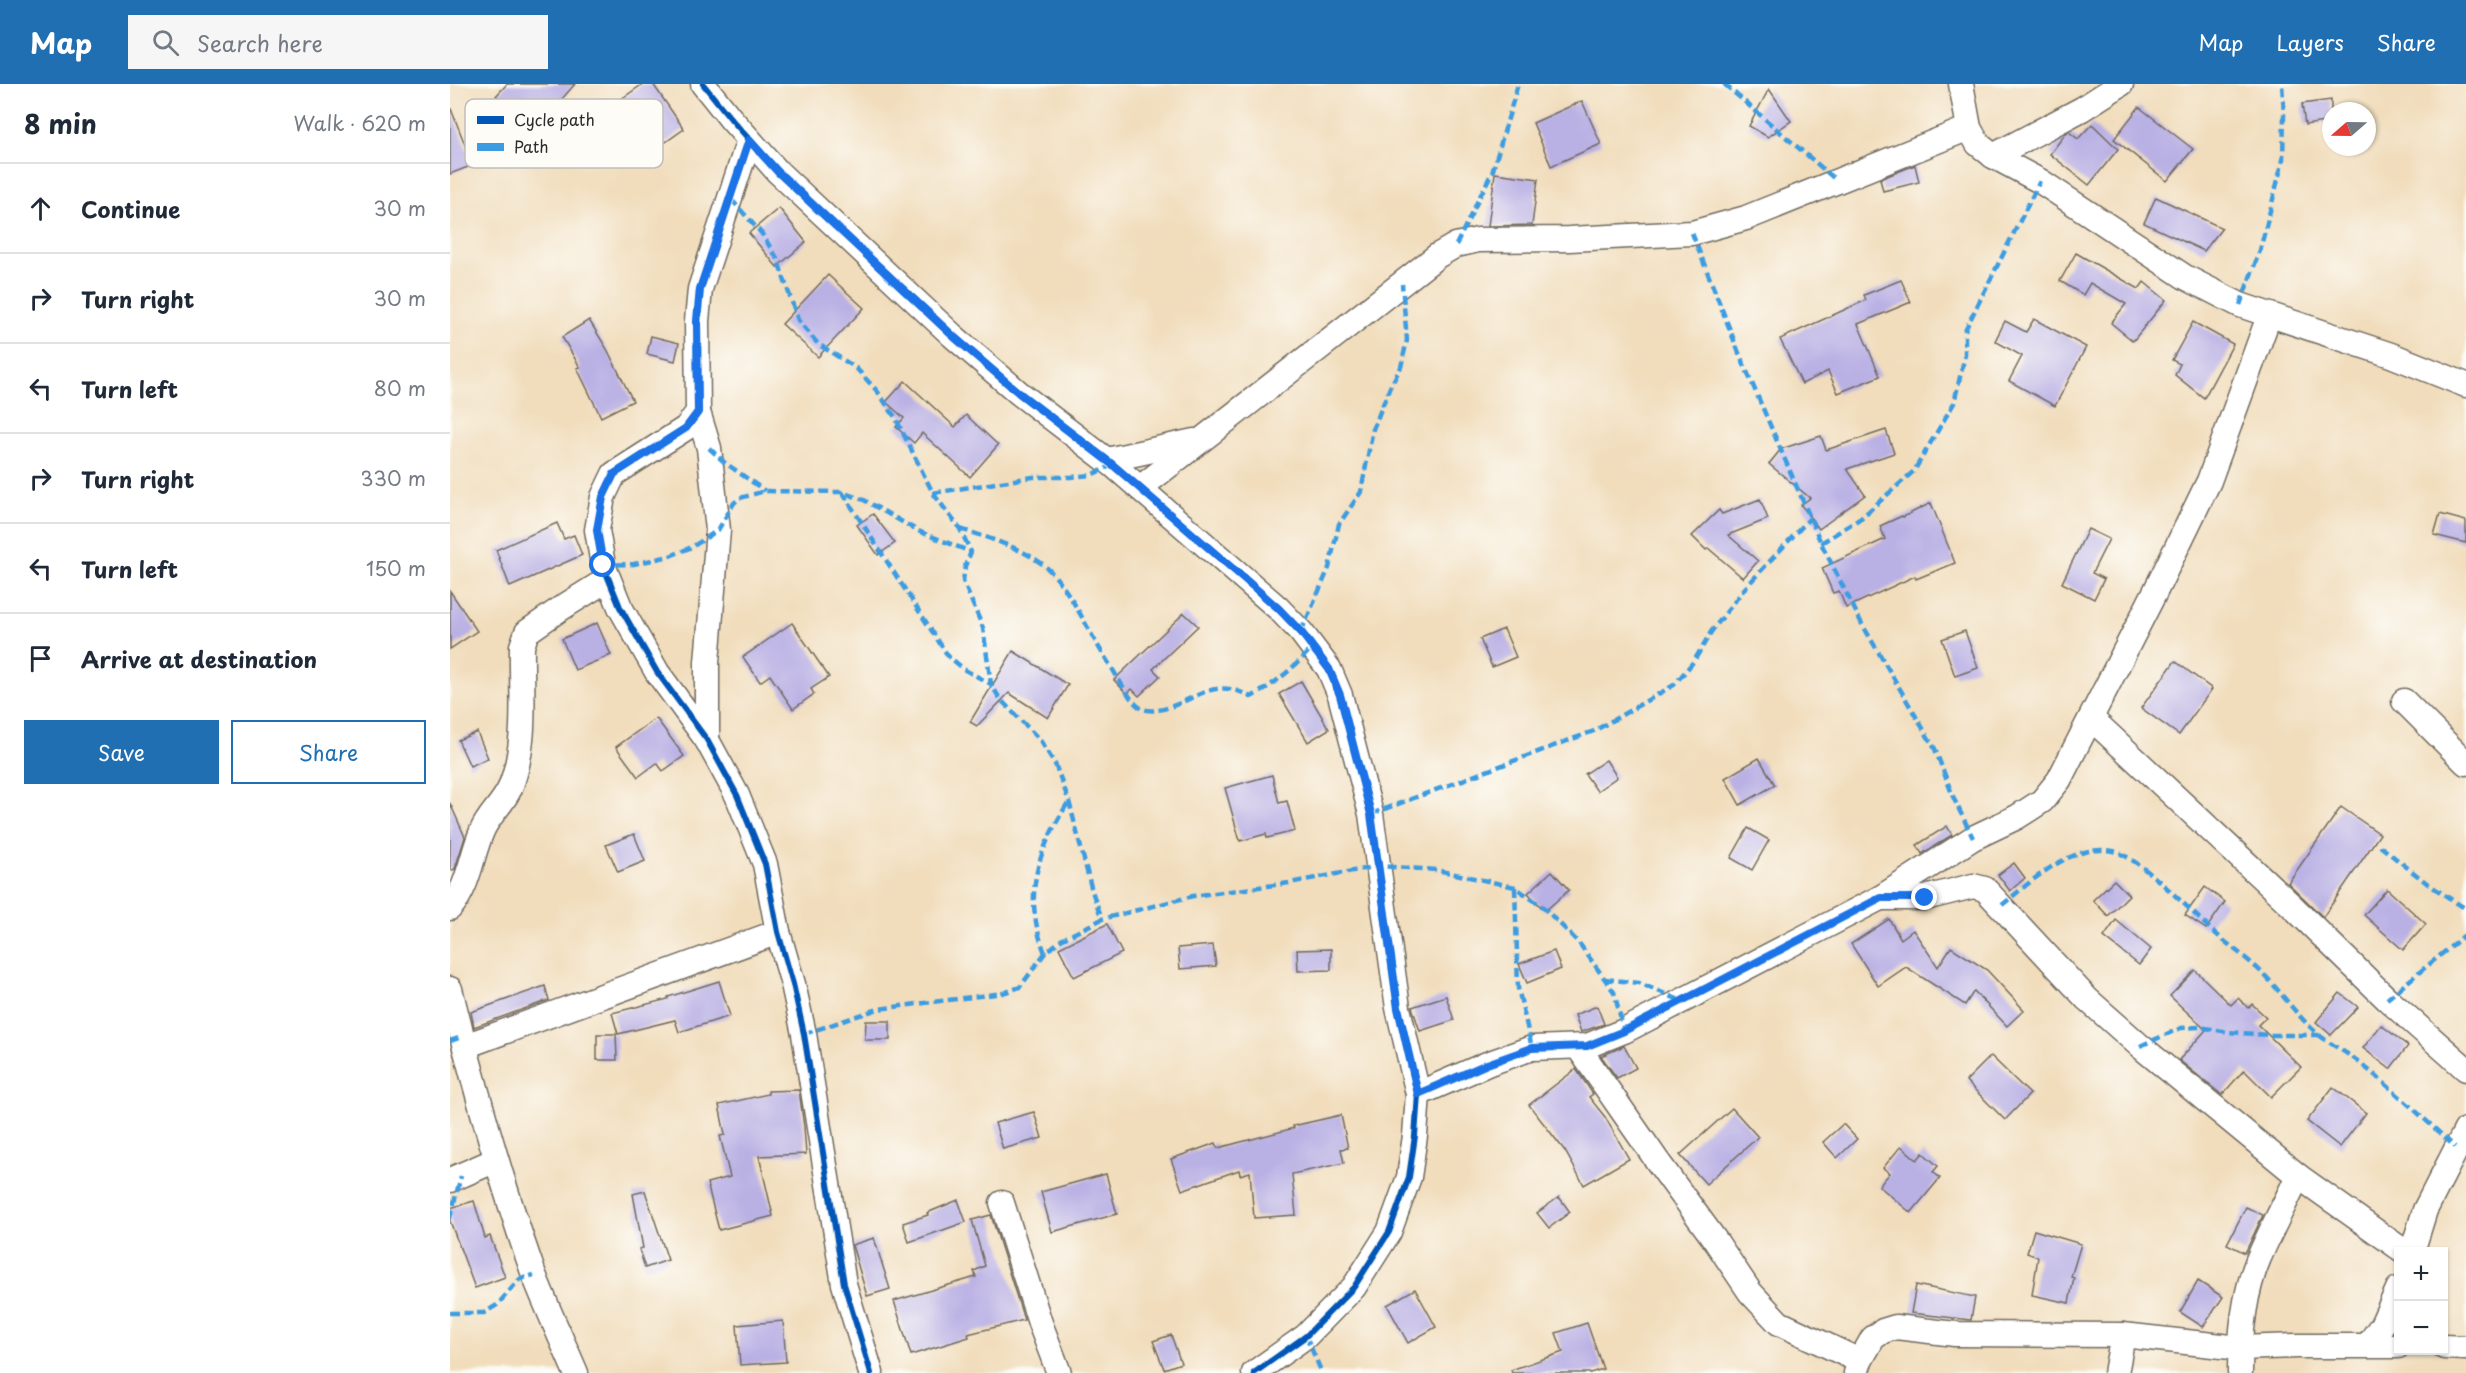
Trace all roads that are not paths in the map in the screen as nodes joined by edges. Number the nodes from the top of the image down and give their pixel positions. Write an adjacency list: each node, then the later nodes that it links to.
1 (1961, 84): 4 (street)
2 (2121, 84): 6 (street)
3 (711, 88): 5 (street)
4 (1969, 128): 6 (street); 10 (street)
5 (749, 140): 9 (street); 11 (street)
6 (1993, 156): 7 (street)
7 (2269, 316): 8 (street); 15 (street)
8 (2466, 385)
9 (698, 412): 13 (street); 16 (street)
10 (1202, 439): 11 (street); 12 (street)
11 (1107, 460): 12 (street)
12 (1140, 488): 25 (street)
13 (608, 579): 16 (street); 19 (street)
14 (2404, 701): 17 (street)
15 (2091, 718): 18 (street); 24 (street)
16 (707, 740): 20 (street)
17 (2466, 763)
18 (1880, 898): 23 (street); 28 (street)
19 (450, 908)
20 (778, 932): 22 (street); 42 (street)
21 (450, 988): 22 (street)
22 (465, 1046): 27 (street)
23 (1578, 1047): 25 (street); 40 (street)
24 (2466, 1070)
25 (1418, 1094): 44 (street)
26 (2466, 1130): 32 (street)
27 (496, 1160): 29 (street); 41 (street)
28 (2298, 1176): 31 (street); 38 (street)
29 (450, 1180)
30 (1002, 1203): 43 (street)
31 (2399, 1247)
32 (2413, 1247)
33 (2394, 1298): 35 (street)
34 (2122, 1335): 38 (street); 40 (street); 45 (street)
35 (2368, 1345): 36 (street); 38 (street)
36 (2394, 1346)
37 (2448, 1347): 39 (street)
38 (2240, 1348): 46 (street)
39 (2466, 1348)
40 (1858, 1367)
41 (576, 1373)
42 (871, 1373)
43 (1059, 1373)
44 (1254, 1373)
45 (2116, 1373)
46 (2240, 1373)

